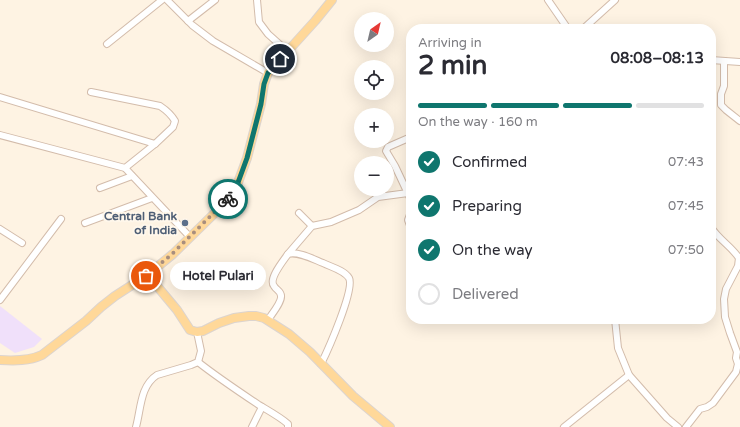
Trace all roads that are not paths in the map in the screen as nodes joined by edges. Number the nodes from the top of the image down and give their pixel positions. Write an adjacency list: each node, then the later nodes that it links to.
1 (162, 0): 11 (street)
2 (167, 0): 8 (street)
3 (215, 0): 8 (street)
4 (257, 0): 12 (street)
5 (332, 0): 12 (main road)
6 (615, 0): 10 (street)
7 (550, 1): 9 (street)
8 (188, 21): 16 (street)
9 (565, 24)
10 (588, 24)
11 (107, 44)
12 (287, 51): 16 (main road)
13 (716, 60): 14 (street)
14 (724, 61): 15 (street); 19 (street)
15 (740, 62)
16 (268, 73): 35 (main road)
17 (90, 92): 22 (street)
18 (0, 98): 22 (street)
19 (740, 121)
20 (0, 136): 23 (street)
21 (406, 139): 25 (street)
22 (155, 144): 23 (street)
23 (125, 168): 24 (street)
24 (132, 176): 26 (street); 28 (street)
25 (406, 187)
26 (100, 188)
27 (406, 195): 32 (street)
28 (152, 198): 31 (street); 35 (street)
29 (299, 213): 32 (street)
30 (61, 218): 39 (street)
31 (85, 223)
32 (312, 226): 37 (street)
33 (0, 229): 36 (street)
34 (716, 234): 54 (street)
35 (190, 237): 38 (main road)
36 (22, 243)
37 (288, 254): 40 (street); 45 (street)
38 (146, 276): 42 (main road); 43 (main road)
39 (0, 300)
40 (268, 320): 42 (main road); 45 (main road)
41 (616, 324): 46 (street)
42 (197, 332): 44 (street)
43 (0, 360)
44 (198, 362): 47 (street); 48 (street)
45 (321, 364): 51 (main road)
46 (629, 375): 52 (street); 53 (street)
47 (262, 407): 49 (street); 50 (street)
48 (136, 427)
49 (252, 427)
50 (288, 427)
51 (390, 427)
52 (564, 427)
53 (678, 427)
54 (686, 427)

